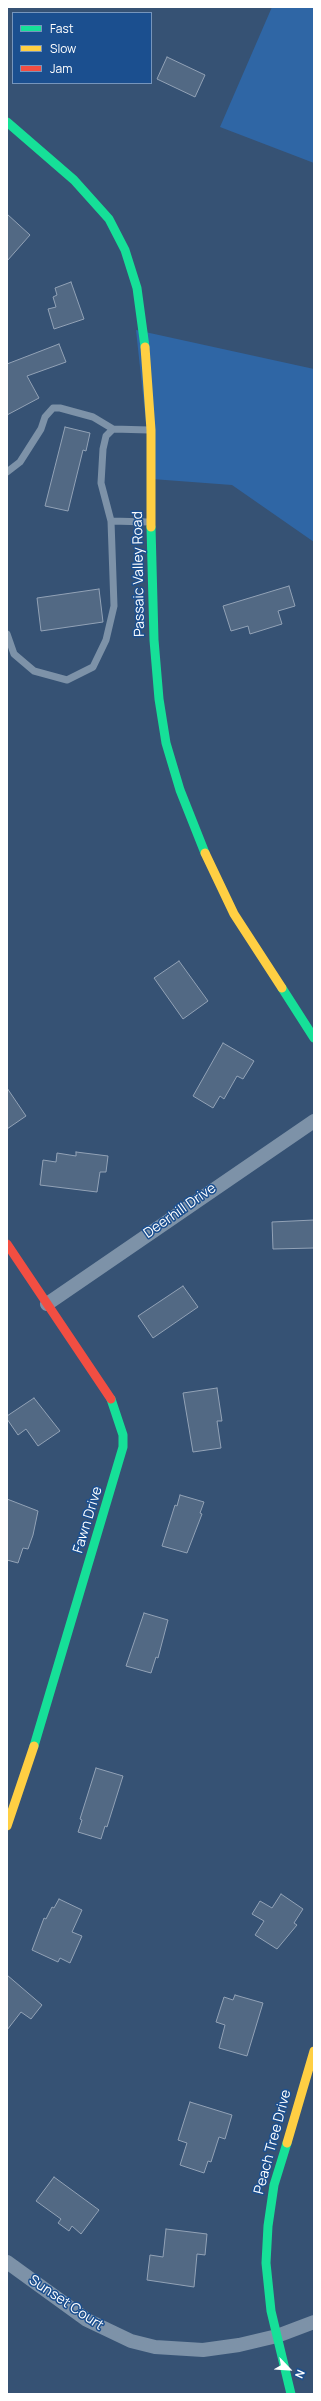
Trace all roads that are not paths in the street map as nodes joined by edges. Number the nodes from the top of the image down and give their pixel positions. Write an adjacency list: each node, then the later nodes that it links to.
1 (7, 122): 3 (street, Passaic Valley Road)
2 (112, 429): 3 (lane); 4 (lane); 5 (lane)
3 (151, 430): 6 (street, Passaic Valley Road)
4 (7, 472)
5 (111, 521): 6 (lane); 7 (lane)
6 (151, 522): 8 (street, Passaic Valley Road)
7 (7, 634)
8 (314, 1038)
9 (314, 1121): 11 (street, Deerhill Drive)
10 (7, 1244): 11 (street, Fawn Drive)
11 (47, 1304): 12 (street, Fawn Drive)
12 (7, 1826)
13 (314, 2051): 16 (street, Peach Tree Drive)
14 (7, 2262): 16 (street, Sunset Court)
15 (314, 2322): 16 (street, Sunset Court)
16 (277, 2336): 17 (street, Peach Tree Drive)
17 (291, 2394)

